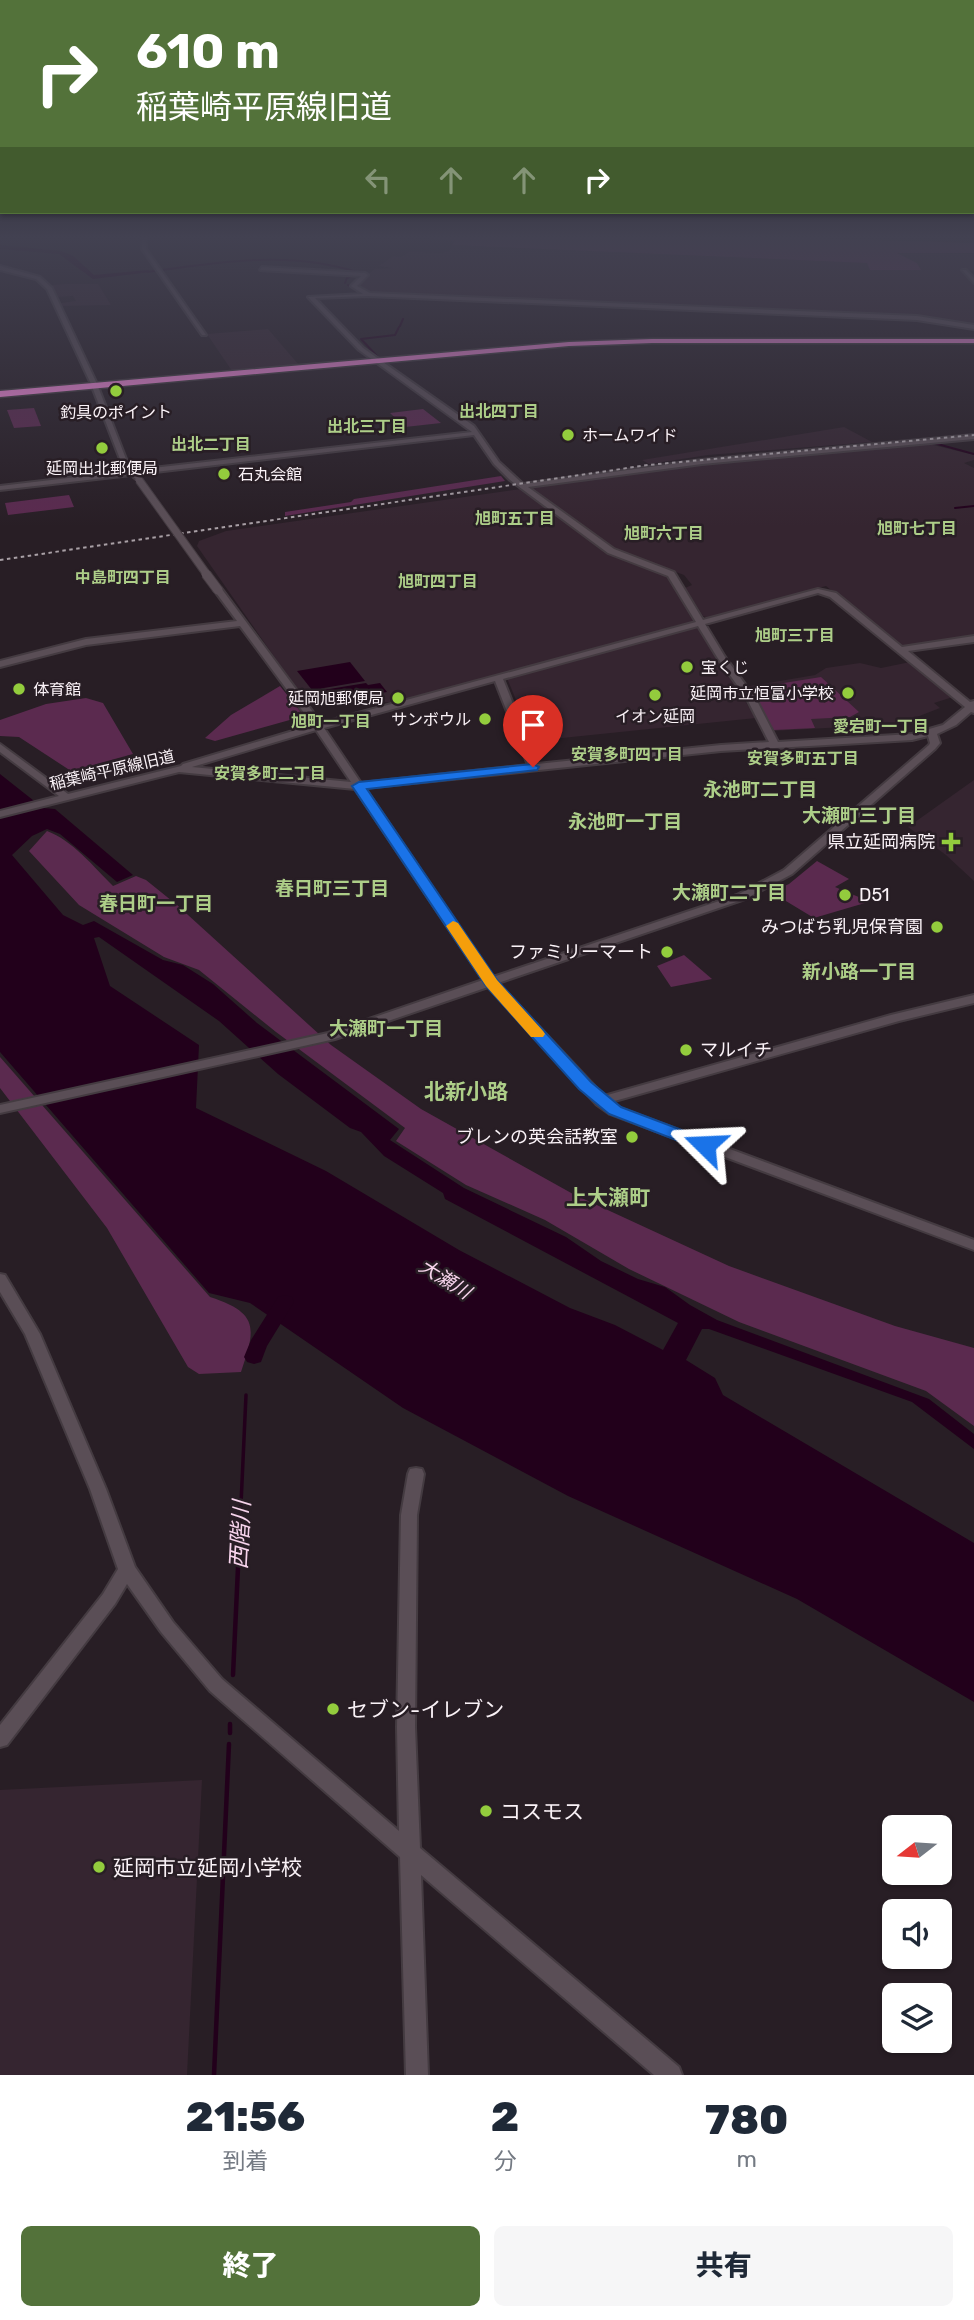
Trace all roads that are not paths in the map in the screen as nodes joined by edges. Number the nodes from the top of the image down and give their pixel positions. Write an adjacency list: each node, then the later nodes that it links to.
1 (69, 334): 5 (street)
2 (346, 334): 4 (street)
3 (974, 342): 4 (highway)
4 (378, 361): 5 (highway); 7 (street)
5 (95, 386): 6 (highway); 9 (street)
6 (0, 395)
7 (477, 433): 9 (street); 10 (street)
8 (974, 438): 10 (street)
9 (136, 477): 11 (street); 13 (street, bridge)
10 (523, 486): 12 (street)
11 (0, 488)
12 (700, 622): 15 (street); 17 (street); 21 (street)
13 (244, 623): 16 (street); 19 (street)
14 (974, 639): 15 (street)
15 (900, 650): 18 (street)
16 (0, 664)
17 (498, 678): 19 (street); 23 (street)
18 (973, 707): 20 (street, 稲葉崎平原線旧道)
19 (319, 727): 24 (street); 25 (street)
20 (932, 733): 21 (street, 稲葉崎平原線旧道); 28 (street)
21 (775, 745): 23 (street, 稲葉崎平原線旧道)
22 (0, 747): 26 (street)
23 (533, 767): 25 (street, 稲葉崎平原線旧道)
24 (179, 769): 25 (street, 稲葉崎平原線旧道); 26 (street, 稲葉崎平原線旧道)
25 (359, 786): 28 (street)
26 (65, 796): 27 (street, 稲葉崎平原線旧道)
27 (0, 814)
28 (491, 983): 30 (street); 31 (street)
29 (974, 999): 30 (street)
30 (601, 1101): 32 (street)
31 (5, 1108)
32 (974, 1245)
33 (0, 1279): 35 (street)
34 (416, 1474): 39 (street)
35 (127, 1570): 36 (street); 38 (street)
36 (216, 1685): 37 (street)
37 (247, 1711): 39 (street)
38 (0, 1739)
39 (410, 1851): 40 (street); 41 (street)
40 (417, 2075)
41 (671, 2075)

